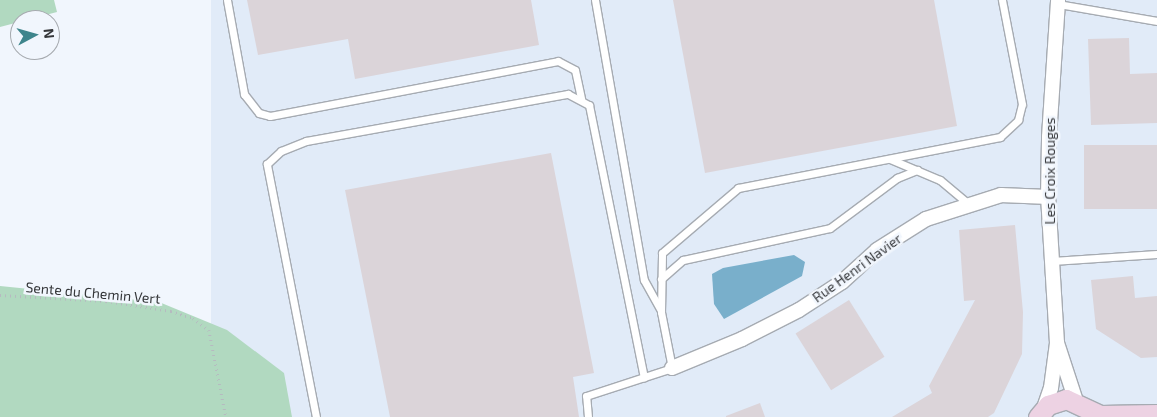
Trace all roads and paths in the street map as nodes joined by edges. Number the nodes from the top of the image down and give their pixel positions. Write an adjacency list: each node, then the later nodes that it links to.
1 (227, 0): 6 (lane)
2 (595, 0): 15 (lane)
3 (1002, 0): 7 (lane)
4 (1058, 2): 5 (lane); 9 (street, Les Croix Rouges)
5 (1157, 21)
6 (581, 99): 18 (lane); 23 (lane)
7 (890, 158): 8 (lane); 13 (lane)
8 (917, 170): 10 (lane); 13 (lane)
9 (1048, 197): 10 (street, Rue Henri Navier); 12 (street, Les Croix Rouges)
10 (967, 203): 17 (street, Rue Henri Navier)
11 (1157, 254): 12 (lane)
12 (1052, 262): 16 (street, Les Croix Rouges)
13 (662, 279): 15 (lane)
14 (0, 295): 22 (path, Sente du Chemin Vert)
15 (661, 312): 17 (lane)
16 (1057, 343): 19 (street, Les Croix Rouges); 20 (street, Les Croix Rouges)
17 (672, 368): 18 (lane)
18 (644, 377): 24 (lane)
19 (1086, 409): 20 (street); 21 (street)
20 (1041, 412)
21 (1157, 414)
22 (226, 417)
23 (316, 417)
24 (588, 417)

